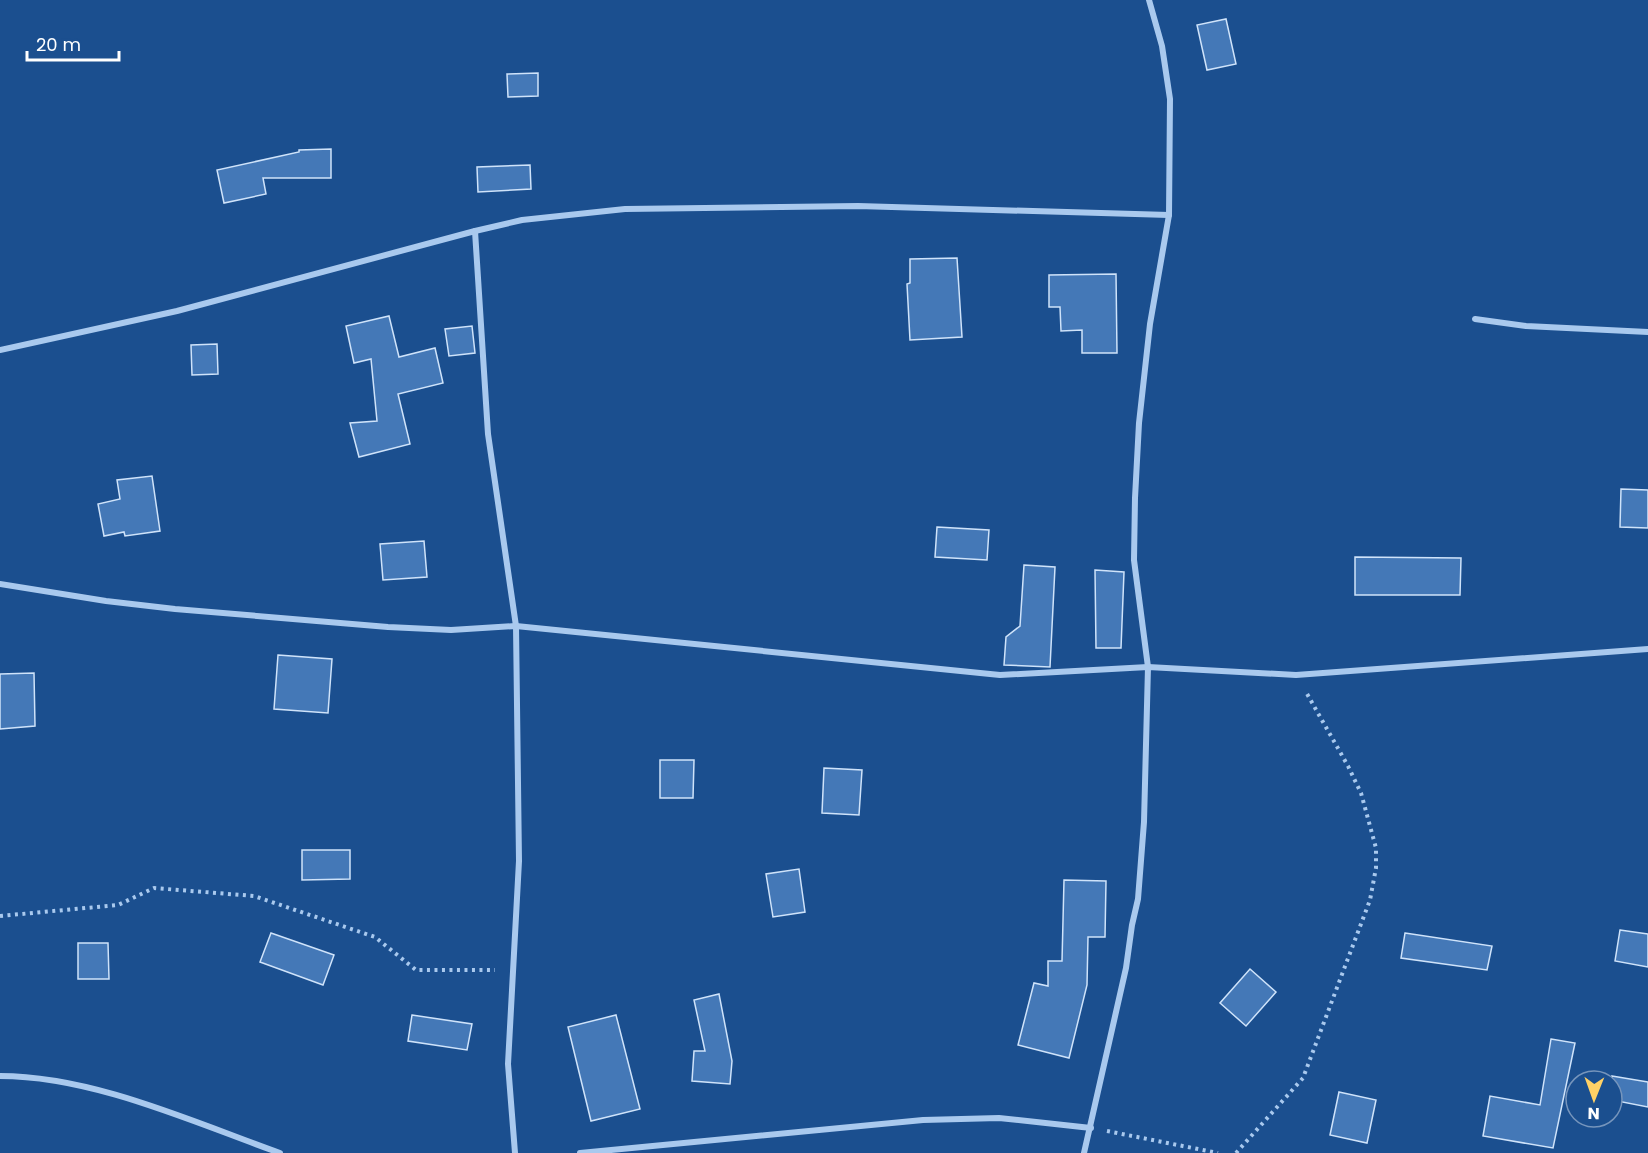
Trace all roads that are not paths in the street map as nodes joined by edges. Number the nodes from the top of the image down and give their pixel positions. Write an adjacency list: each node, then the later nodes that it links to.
1 (1149, 0): 2 (street)
2 (1169, 215): 3 (street); 10 (street)
3 (474, 231): 6 (street); 8 (street)
4 (1475, 320): 5 (street)
5 (1648, 332)
6 (0, 350)
7 (0, 584): 8 (street)
8 (516, 626): 10 (street); 14 (street)
9 (1648, 649): 10 (street)
10 (1148, 667): 12 (street)
11 (0, 1076): 13 (street)
12 (1091, 1128): 15 (street); 16 (street)
13 (280, 1153)
14 (515, 1153)
15 (580, 1153)
16 (1084, 1153)

